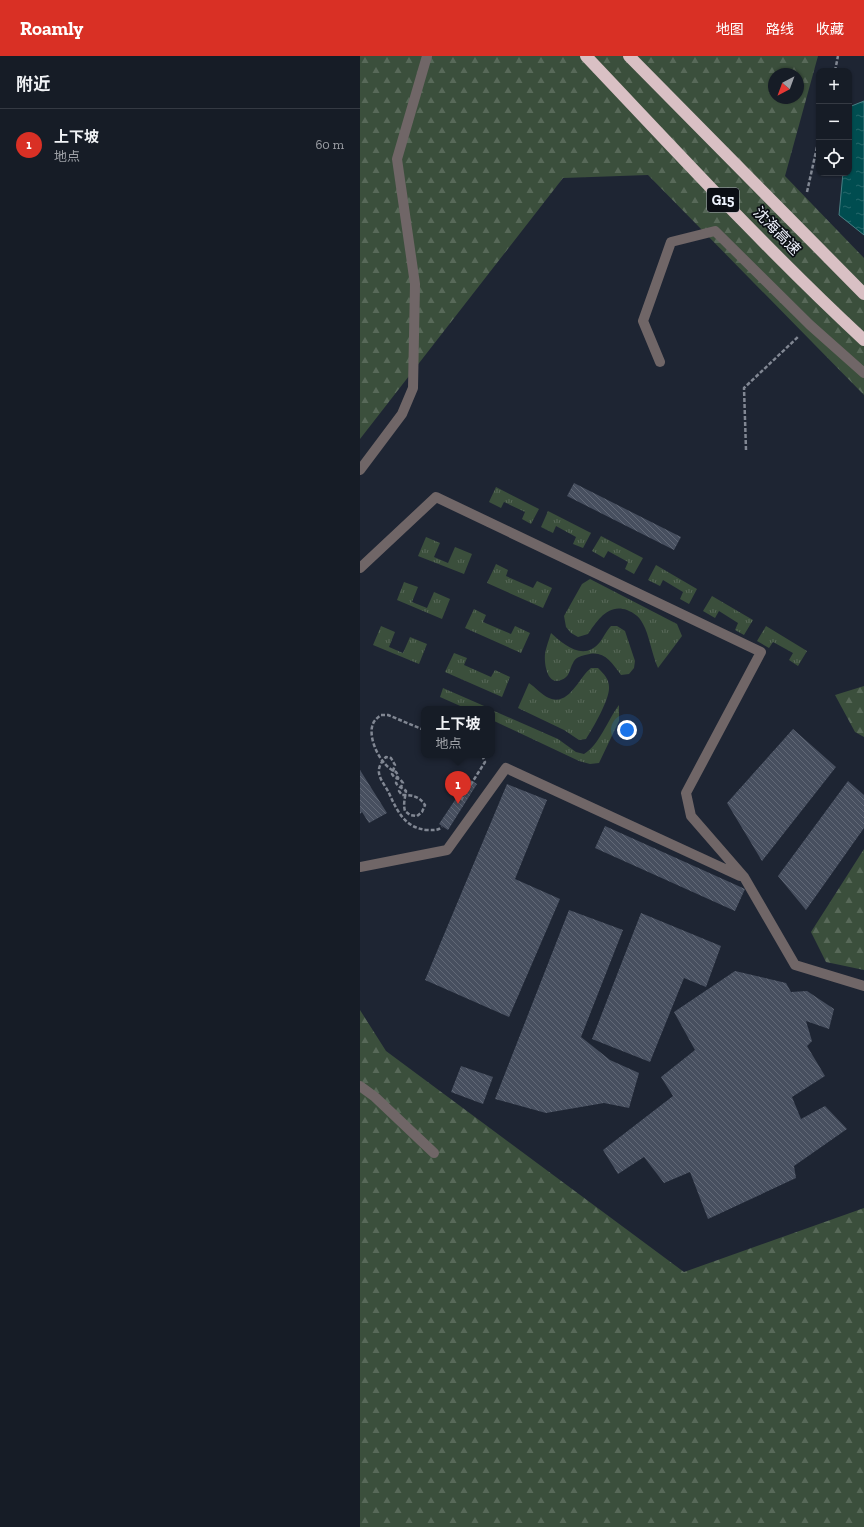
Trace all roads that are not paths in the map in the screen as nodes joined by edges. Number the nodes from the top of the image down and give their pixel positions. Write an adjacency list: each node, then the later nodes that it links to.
1 (427, 56): 8 (street)
2 (586, 56): 5 (highway, 沈海高速 / G15, bridge)
3 (629, 56): 4 (highway, 沈海高速 / G15, bridge)
4 (864, 294)
5 (864, 340)
6 (660, 362): 7 (street)
7 (864, 373)
8 (360, 470)
9 (360, 568): 11 (street)
10 (360, 867): 11 (street)
11 (744, 877): 12 (street)
12 (864, 986)
13 (360, 1086): 14 (street)
14 (434, 1152)

